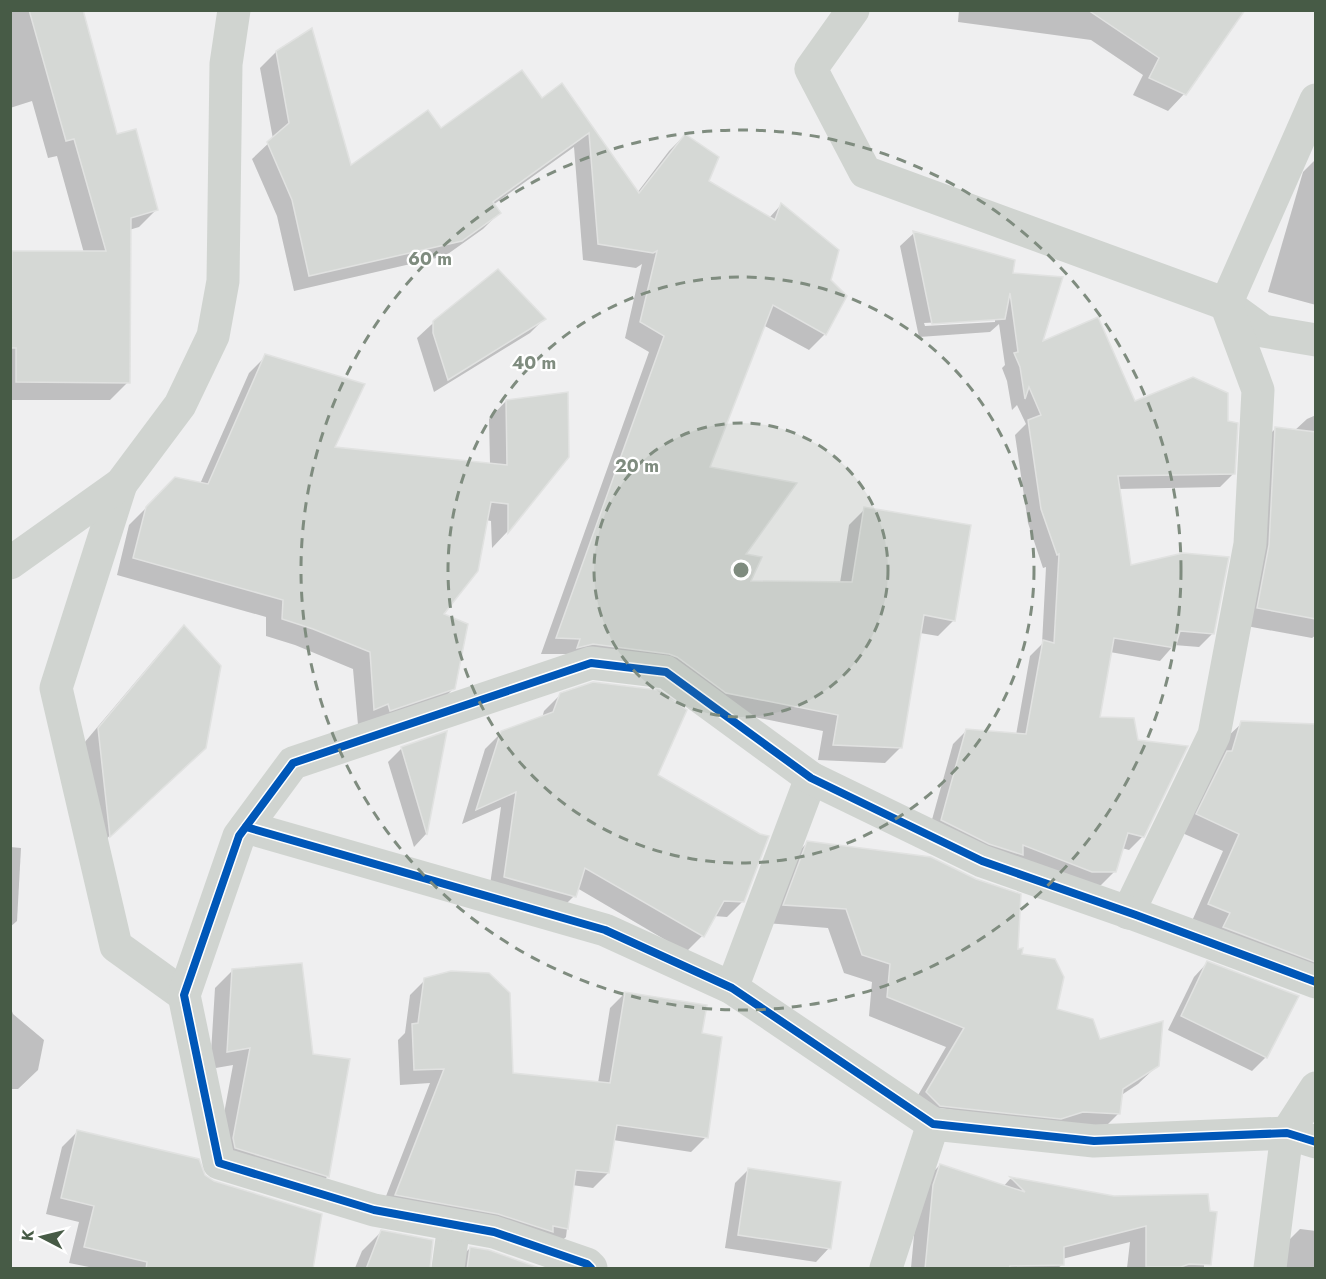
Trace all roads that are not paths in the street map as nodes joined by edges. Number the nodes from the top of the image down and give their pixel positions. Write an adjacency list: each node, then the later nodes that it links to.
1 (234, 10): 6 (street)
2 (853, 10): 4 (street)
3 (1316, 100): 4 (street)
4 (1226, 304): 5 (street); 10 (street)
5 (1316, 340)
6 (121, 484): 7 (street); 13 (street)
7 (10, 563)
8 (811, 778): 9 (street); 10 (street); 12 (street)
9 (246, 826): 12 (street); 13 (street)
10 (1128, 913): 11 (street)
11 (1316, 982)
12 (732, 988): 15 (street)
13 (184, 995): 17 (street)
14 (1316, 1088): 16 (street)
15 (933, 1124): 16 (street); 20 (street)
16 (1301, 1138): 21 (street)
17 (454, 1225): 18 (street); 19 (street)
18 (448, 1269)
19 (591, 1269)
20 (886, 1269)
21 (1270, 1269)

